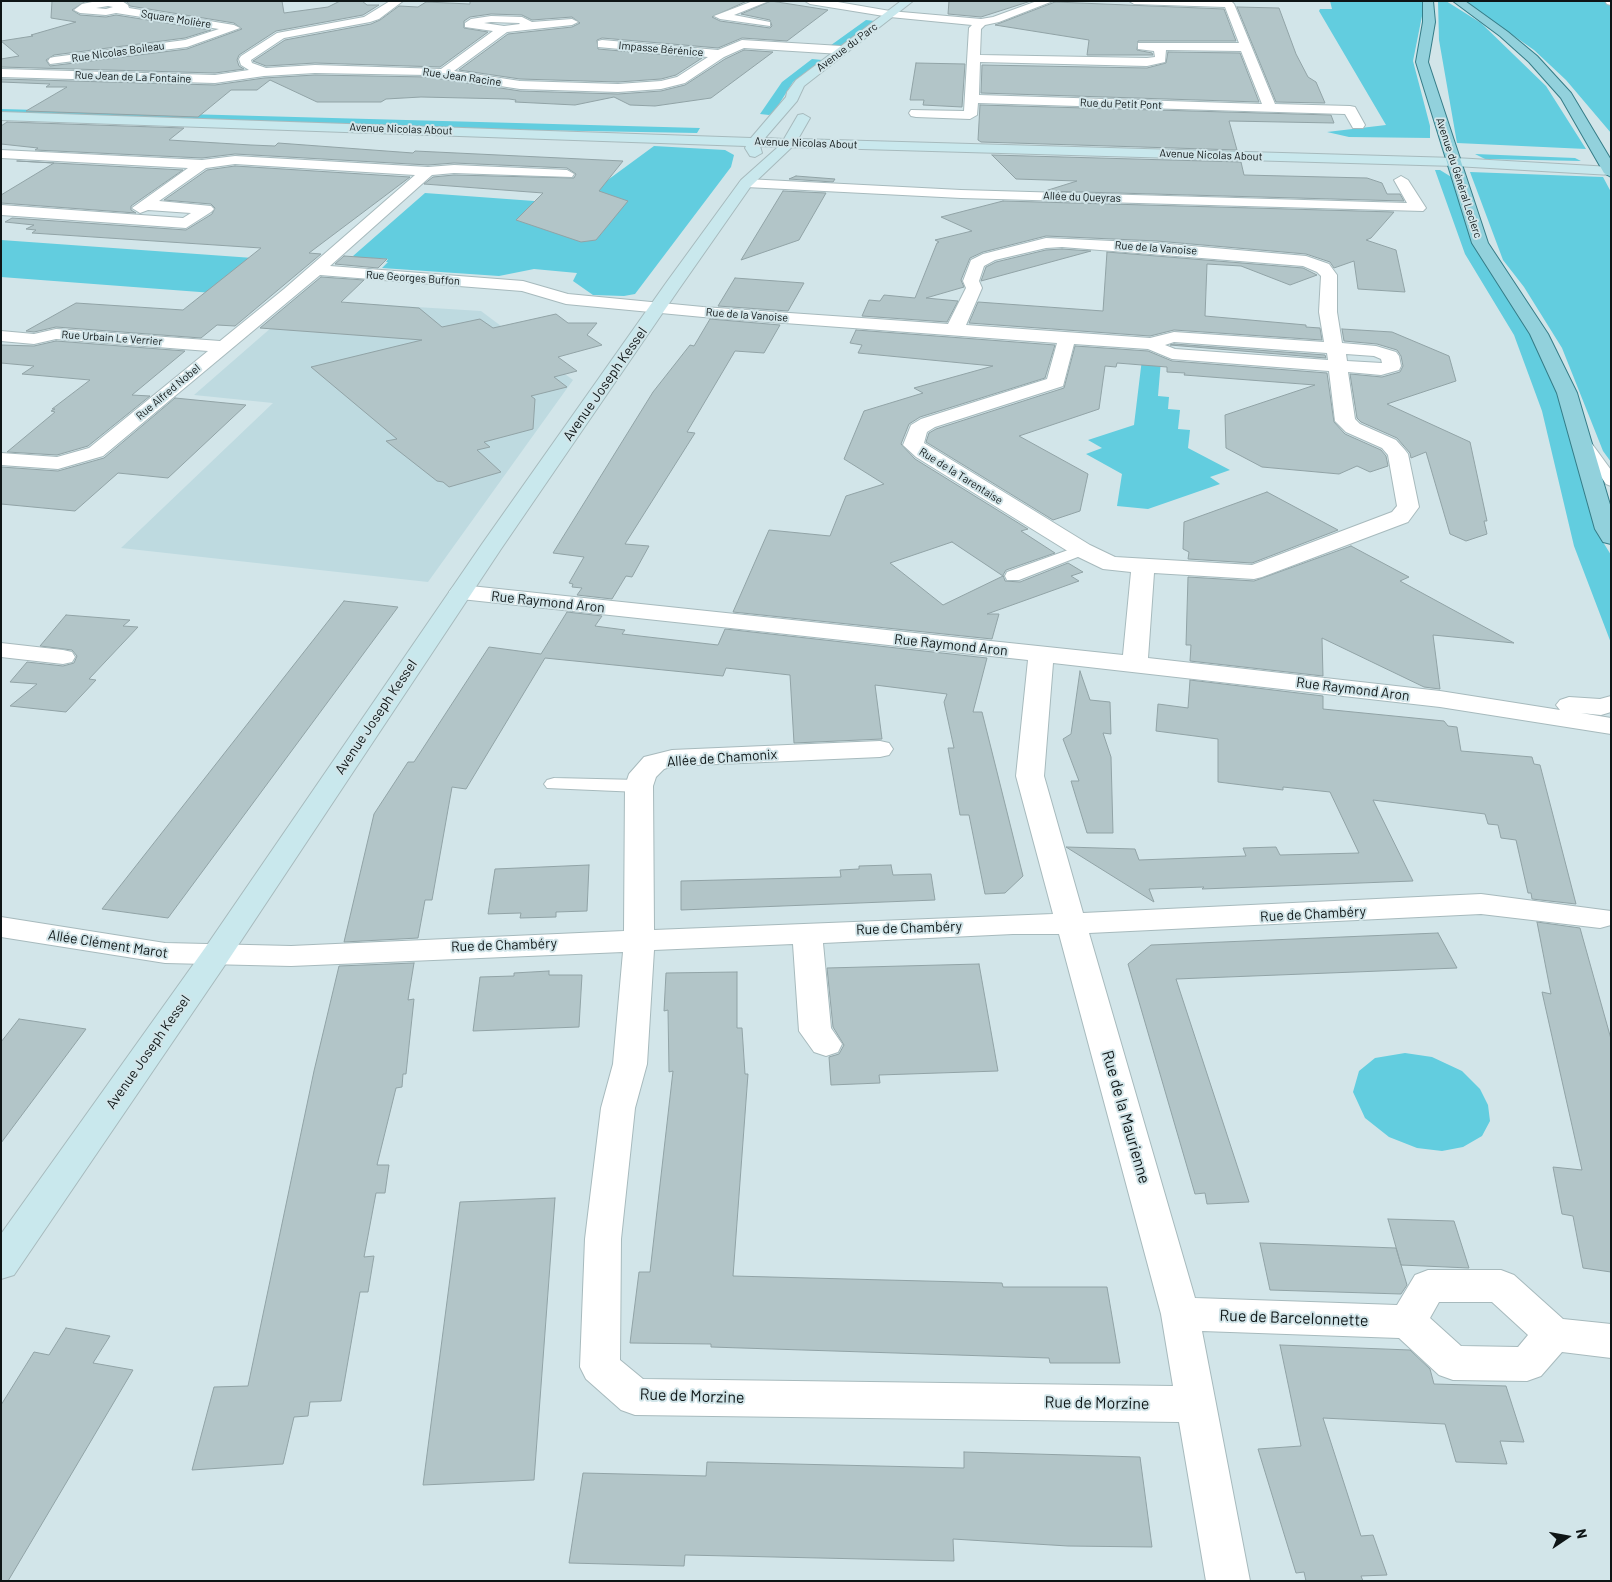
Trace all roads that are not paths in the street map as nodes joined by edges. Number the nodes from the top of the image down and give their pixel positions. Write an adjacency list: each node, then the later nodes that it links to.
1 (398, 1): 18 (street)
2 (764, 1): 13 (street)
3 (810, 1): 10 (street)
4 (908, 1): 10 (main road, Avenue du Parc)
5 (1048, 1): 12 (street)
6 (1134, 1): 22 (street)
7 (1428, 1): 53 (main road, Avenue du Général Leclerc)
8 (1458, 1): 52 (main road)
9 (118, 10): 15 (street, Square Molière)
10 (890, 14): 12 (street); 23 (main road, Avenue du Parc)
11 (572, 22): 14 (street)
12 (981, 22): 27 (street)
13 (766, 24)
14 (529, 26): 16 (street); 16 (street)
15 (239, 29): 31 (street, Rue Nicolas Boileau)
16 (504, 29): 26 (street)
17 (262, 32): 18 (street)
18 (281, 35): 30 (street)
19 (602, 44): 25 (street, Impasse Bérénice)
20 (1131, 45): 21 (street)
21 (1156, 47): 22 (street); 27 (street)
22 (1246, 48): 38 (street)
23 (841, 50): 25 (street, Rue Jean Racine); 35 (main road, Avenue du Parc)
24 (448, 54): 26 (street)
25 (720, 54): 32 (street, Rue Jean Racine)
26 (467, 55): 32 (street)
27 (974, 58): 36 (street)
28 (357, 70): 29 (street, Rue Jean Racine); 30 (street, Rue Jean Racine); 33 (street)
29 (416, 71): 32 (street, Rue Jean Racine); 34 (street)
30 (264, 72): 31 (street, Rue Jean de La Fontaine)
31 (2, 73)
32 (444, 73)
33 (348, 83)
34 (404, 84)
35 (792, 98): 42 (main road); 45 (main road, Avenue du Parc)
36 (972, 99): 38 (street, Rue du Petit Pont); 39 (street)
37 (1, 107): 41 (main road, Avenue Nicolas About)
38 (1270, 108): 43 (street, Rue du Petit Pont)
39 (916, 114)
40 (1, 116): 46 (main road, Avenue Nicolas About)
41 (590, 122)
42 (807, 124): 45 (main road, Avenue Nicolas About); 47 (main road, Avenue Joseph Kessel)
43 (1358, 125)
44 (746, 126): 45 (main road, Avenue Nicolas About)
45 (765, 127): 46 (main road)
46 (756, 141): 47 (main road, Avenue Nicolas About); 58 (main road)
47 (789, 143): 53 (main road, Avenue Nicolas About); 58 (main road, Avenue Joseph Kessel)
48 (1430, 147): 53 (main road, Avenue Nicolas About)
49 (1475, 149): 53 (main road, Avenue Nicolas About)
50 (1582, 153): 52 (main road)
51 (1, 154): 54 (street)
52 (1606, 154): 55 (main road)
53 (1452, 155): 55 (main road, Avenue Nicolas About); 70 (main road, Avenue du Général Leclerc)
54 (202, 164): 56 (street); 60 (street)
55 (1610, 171)
56 (428, 172): 57 (street); 63 (street)
57 (567, 174)
58 (750, 178): 59 (street, Allée du Queyras); 64 (main road, Avenue Joseph Kessel)
59 (1401, 180)
60 (146, 205): 62 (street); 62 (street)
61 (1, 210): 62 (street)
62 (125, 219)
63 (315, 270): 64 (street, Rue Georges Buffon); 68 (street, Rue Alfred Nobel)
64 (659, 308): 65 (street, Rue de la Vanoise); 77 (main road, Avenue Joseph Kessel)
65 (955, 329): 67 (street, Rue de la Vanoise); 69 (street, Rue de la Vanoise)
66 (1, 336): 68 (street, Rue Urbain Le Verrier)
67 (1067, 337): 69 (street, Rue de la Vanoise); 74 (street, Rue de la Tarentaise)
68 (222, 347): 71 (street, Rue Alfred Nobel)
69 (1337, 357): 75 (street, Rue de la Tarentaise)
70 (1580, 436): 72 (lane); 73 (main road, Avenue du Général Leclerc)
71 (1, 459)
72 (1611, 481)
73 (1611, 537)
74 (1082, 550): 75 (street, Rue de la Tarentaise); 76 (lane)
75 (1143, 568): 81 (street)
76 (1013, 576)
77 (461, 592): 79 (street, Rue Raymond Aron); 93 (main road, Avenue Joseph Kessel)
78 (1, 650): 80 (street)
79 (1041, 655): 81 (street, Rue Raymond Aron); 89 (street, Rue de la Maurienne)
80 (63, 657)
81 (1135, 665): 82 (street, Rue Raymond Aron)
82 (1440, 699): 83 (street, Rue Raymond Aron); 84 (street, Rue Raymond Aron)
83 (1611, 704)
84 (1611, 726)
85 (880, 749): 87 (street, Allée de Chamonix)
86 (554, 784): 87 (lane)
87 (639, 786): 92 (street)
88 (1600, 918): 89 (street, Rue de Chambéry)
89 (1071, 924): 91 (street, Rue de Chambéry); 96 (street, Rue de la Maurienne)
90 (1, 927): 93 (street, Allée Clément Marot)
91 (807, 933): 92 (street, Rue de Chambéry); 94 (street)
92 (639, 939): 93 (street, Rue de Chambéry); 100 (street, Rue de Morzine)
93 (216, 956): 95 (main road, Avenue Joseph Kessel)
94 (826, 1044)
95 (1, 1264)
96 (1180, 1314): 97 (street, Rue de Barcelonnette); 100 (street, Rue de la Maurienne)
97 (1408, 1322): 98 (street); 98 (street)
98 (1553, 1334): 99 (street)
99 (1611, 1341)
100 (1196, 1404): 101 (street, Rue de la Maurienne)
101 (1228, 1581)

